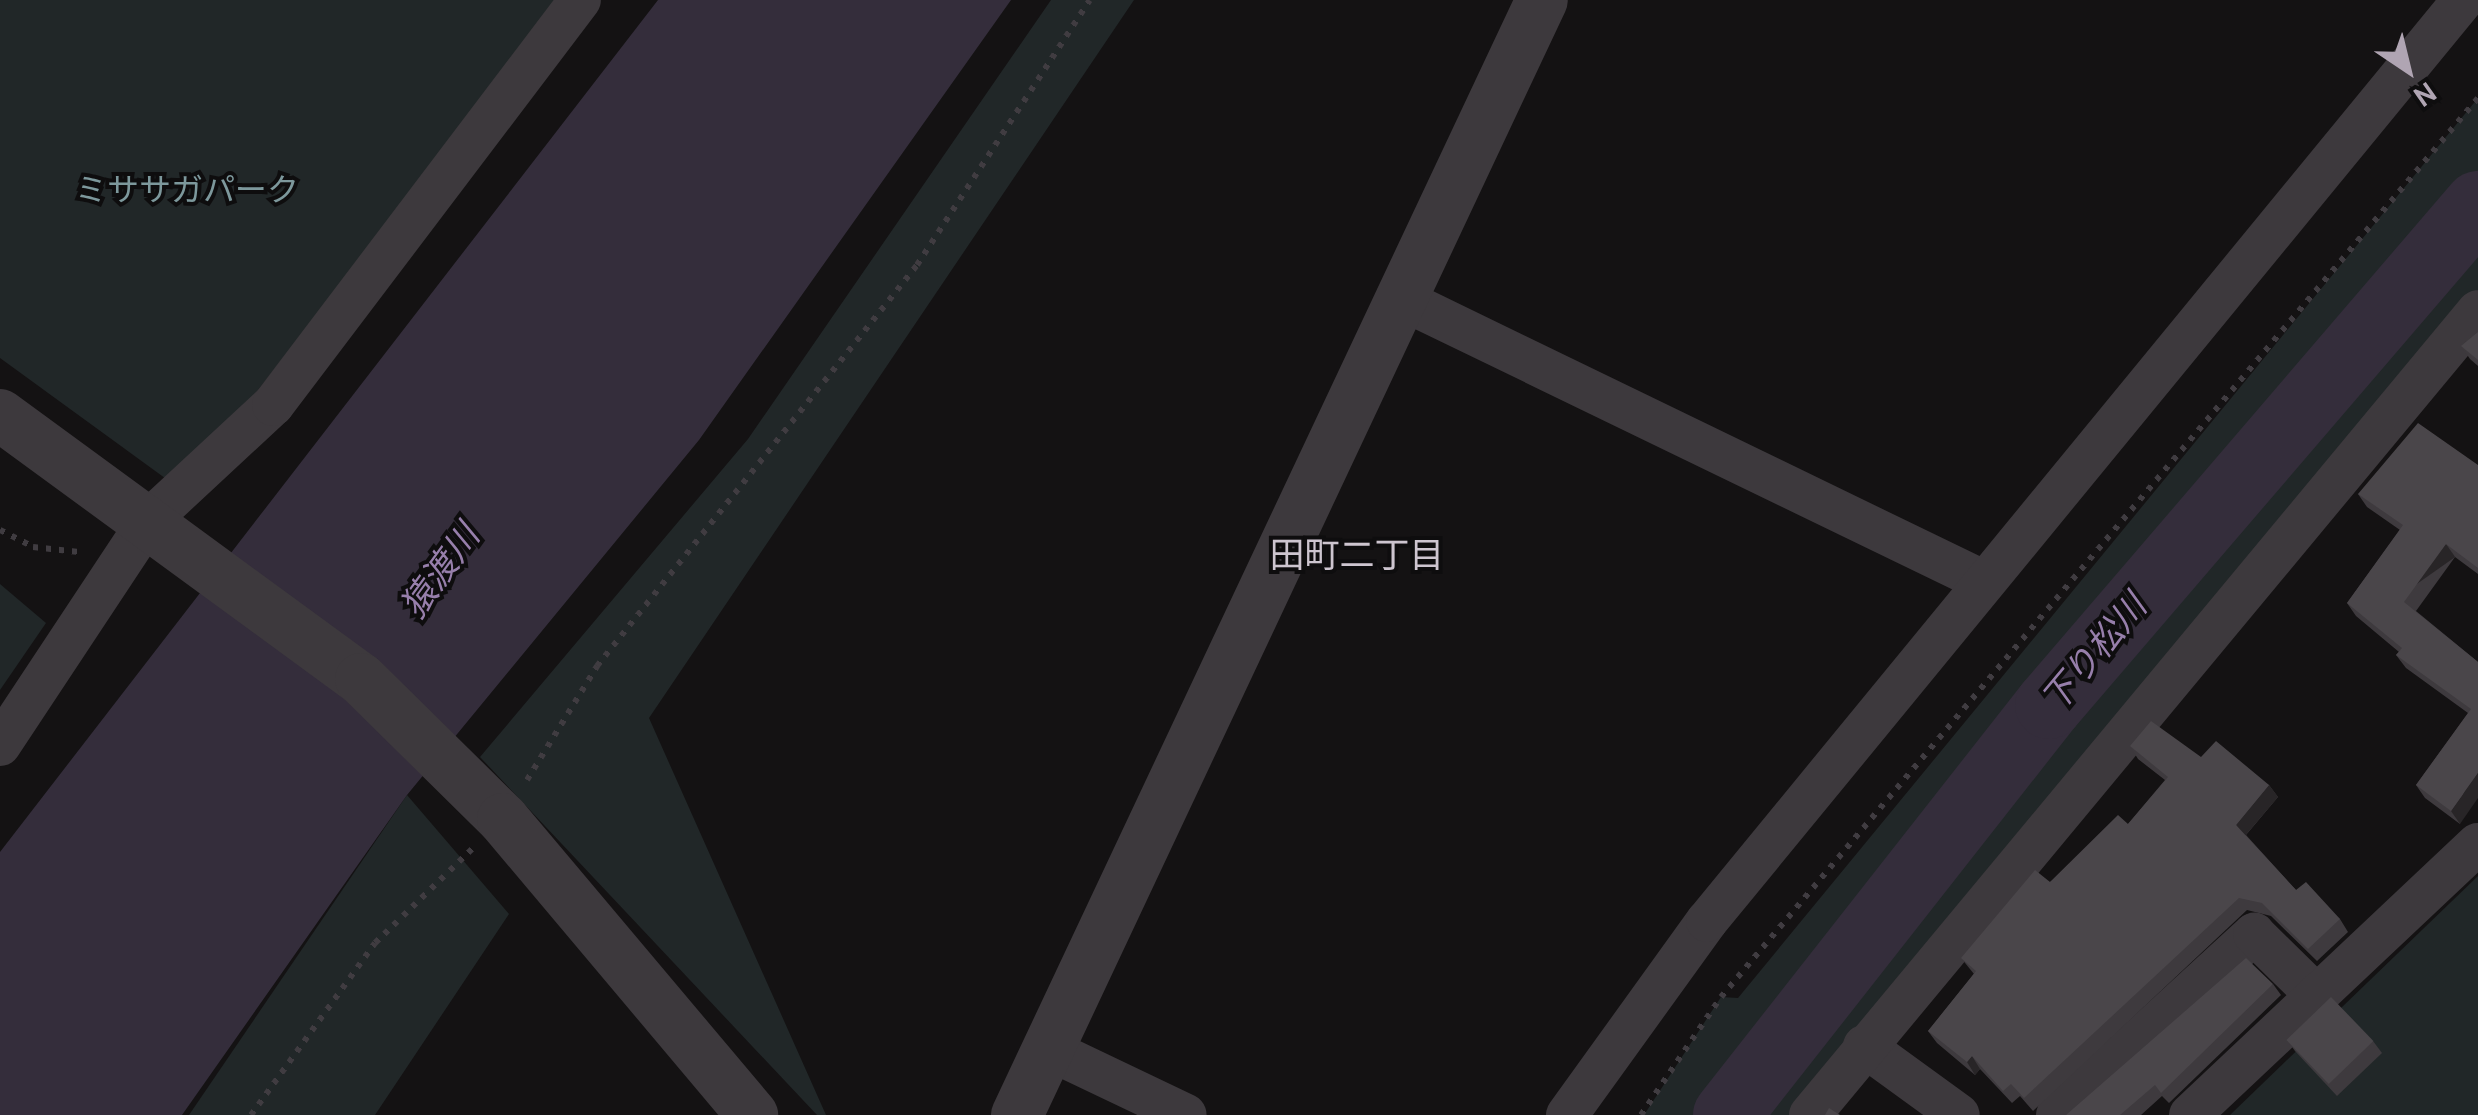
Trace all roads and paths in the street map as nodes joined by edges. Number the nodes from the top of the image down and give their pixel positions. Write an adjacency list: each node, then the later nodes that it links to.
1 (580, 0): 9 (street)
2 (1090, 0): 14 (path)
3 (1542, 0): 6 (street)
4 (2463, 0): 12 (street)
5 (2478, 98): 24 (path)
6 (1397, 297): 12 (street); 18 (street)
7 (2478, 311): 17 (street)
8 (0, 416): 9 (street)
9 (148, 521): 13 (street); 14 (street)
10 (0, 530): 11 (path)
11 (86, 553)
12 (1983, 581): 23 (street)
13 (0, 745)
14 (503, 819): 19 (street); 20 (path)
15 (2478, 844): 16 (street)
16 (2318, 997): 27 (street); 28 (street)
17 (1864, 1046): 25 (street); 26 (street)
18 (1052, 1050): 21 (street); 22 (street)
19 (745, 1112)
20 (251, 1115)
21 (1016, 1115)
22 (1186, 1115)
23 (1567, 1115)
24 (1641, 1115)
25 (1810, 1115)
26 (1959, 1115)
27 (2057, 1115)
28 (2190, 1115)

